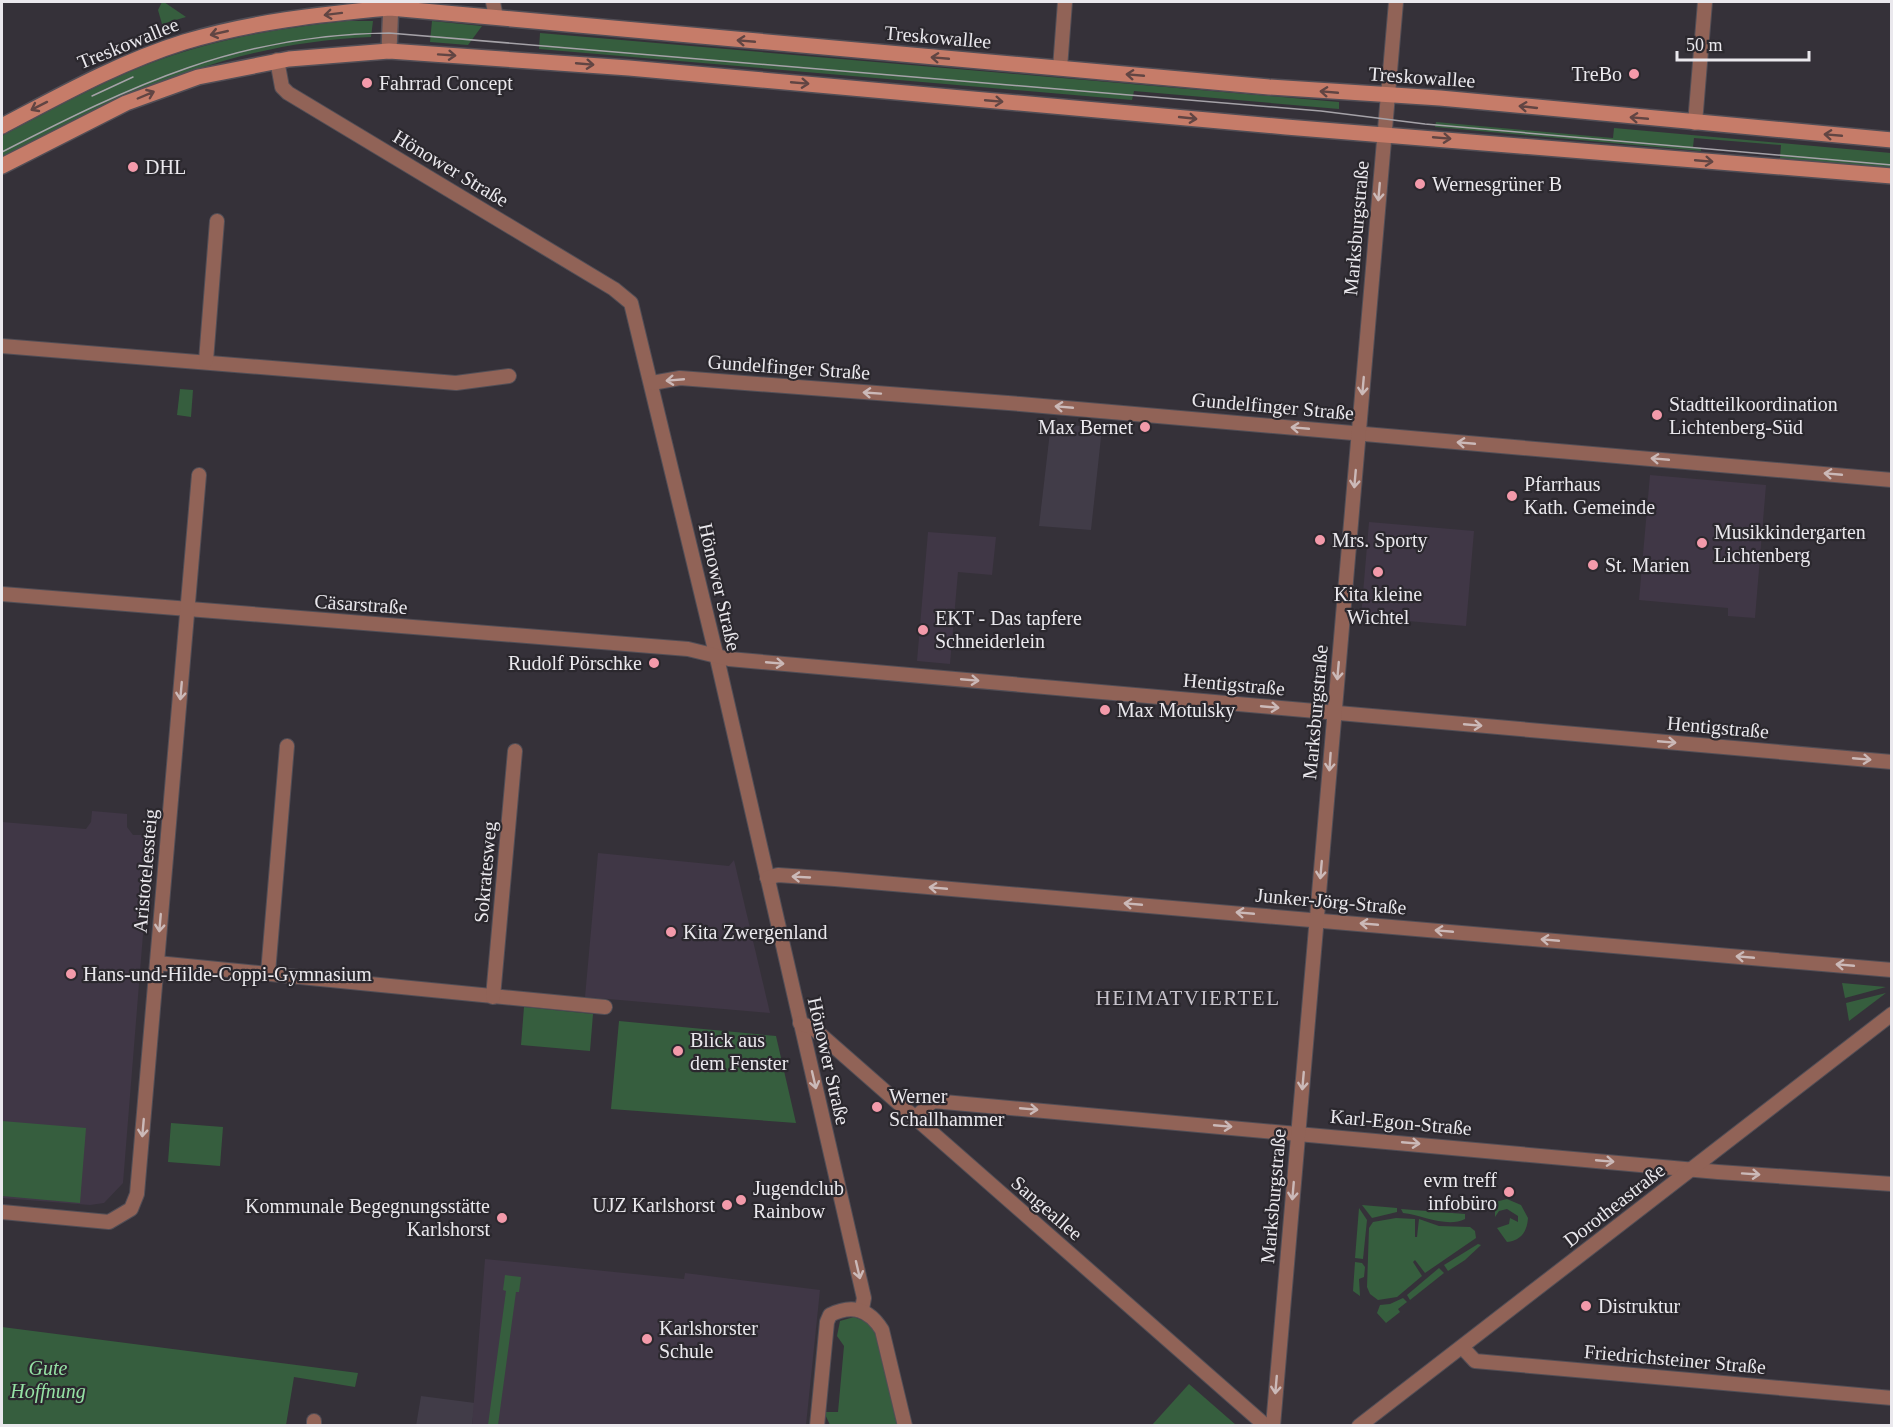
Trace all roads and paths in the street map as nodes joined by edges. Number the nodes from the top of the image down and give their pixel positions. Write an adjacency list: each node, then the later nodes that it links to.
1 (493, 2): 6 (street)
2 (1065, 2): 9 (street)
3 (1396, 2): 10 (street, Marksburgstraße)
4 (1705, 2): 11 (street)
5 (391, 5): 6 (main road, Treskowallee); 7 (street); 12 (main road, Treskowallee, one-way to 12)
6 (496, 17): 9 (main road, Treskowallee, one-way to 6)
7 (388, 51): 8 (main road); 13 (main road, one-way to 13)
8 (277, 60): 15 (main road, one-way to 8); 21 (street, Hönower Straße)
9 (1060, 68): 10 (main road, Treskowallee, one-way to 9)
10 (1387, 95): 11 (main road, Treskowallee, one-way to 10); 13 (street, Marksburgstraße)
11 (1695, 123): 14 (main road, Treskowallee, one-way to 11)
12 (2, 126)
13 (1384, 134): 16 (main road, one-way to 16); 22 (street, Marksburgstraße, one-way to 22)
14 (1892, 140)
15 (2, 166)
16 (1892, 176)
17 (217, 221): 19 (street)
18 (2, 346): 19 (street)
19 (206, 361): 20 (street)
20 (510, 376)
21 (652, 383): 22 (street, Gundelfinger Straße, one-way to 21); 27 (street, Hönower Straße)
22 (1359, 434): 24 (street, Gundelfinger Straße, one-way to 22); 28 (street, Marksburgstraße, one-way to 28)
23 (199, 474): 26 (street, Aristotelessteig)
24 (1892, 480)
25 (2, 594): 26 (street, Cäsarstraße)
26 (189, 610): 27 (street, Cäsarstraße); 34 (street, Aristotelessteig, one-way to 34)
27 (717, 658): 28 (street, Hentigstraße, one-way to 28); 32 (street, Hönower Straße)
28 (1334, 713): 31 (street, Hentigstraße, one-way to 31); 33 (street, Marksburgstraße, one-way to 33)
29 (287, 746): 36 (street)
30 (515, 751): 37 (street, Sokratesweg)
31 (1892, 762)
32 (767, 878): 33 (street, Junker-Jörg-Straße, one-way to 32); 40 (street, Hönower Straße)
33 (1317, 920): 35 (street, Junker-Jörg-Straße, one-way to 33); 42 (street, Marksburgstraße, one-way to 42)
34 (157, 963): 36 (street); 45 (street, Aristotelessteig, one-way to 45)
35 (1892, 969)
36 (268, 973): 37 (street)
37 (493, 997): 38 (street)
38 (605, 1007)
39 (1892, 1014): 43 (street, Dorotheastraße)
40 (801, 1023): 41 (street, Sangeallee); 46 (street, Hönower Straße, one-way to 46)
41 (915, 1118): 42 (street, Karl-Egon-Straße, one-way to 42); 51 (street, Sangeallee)
42 (1298, 1132): 43 (street, Karl-Egon-Straße, one-way to 43); 52 (street, Marksburgstraße, one-way to 52)
43 (1692, 1169): 44 (street, Karl-Egon-Straße, one-way to 44); 47 (street, Dorotheastraße)
44 (1892, 1184)
45 (2, 1212)
46 (862, 1309): 49 (street); 50 (street)
47 (1462, 1347): 48 (street, Friedrichsteiner Straße); 53 (street, Dorotheastraße)
48 (1892, 1398)
49 (817, 1425)
50 (905, 1425)
51 (1266, 1425)
52 (1273, 1425)
53 (1359, 1425)

